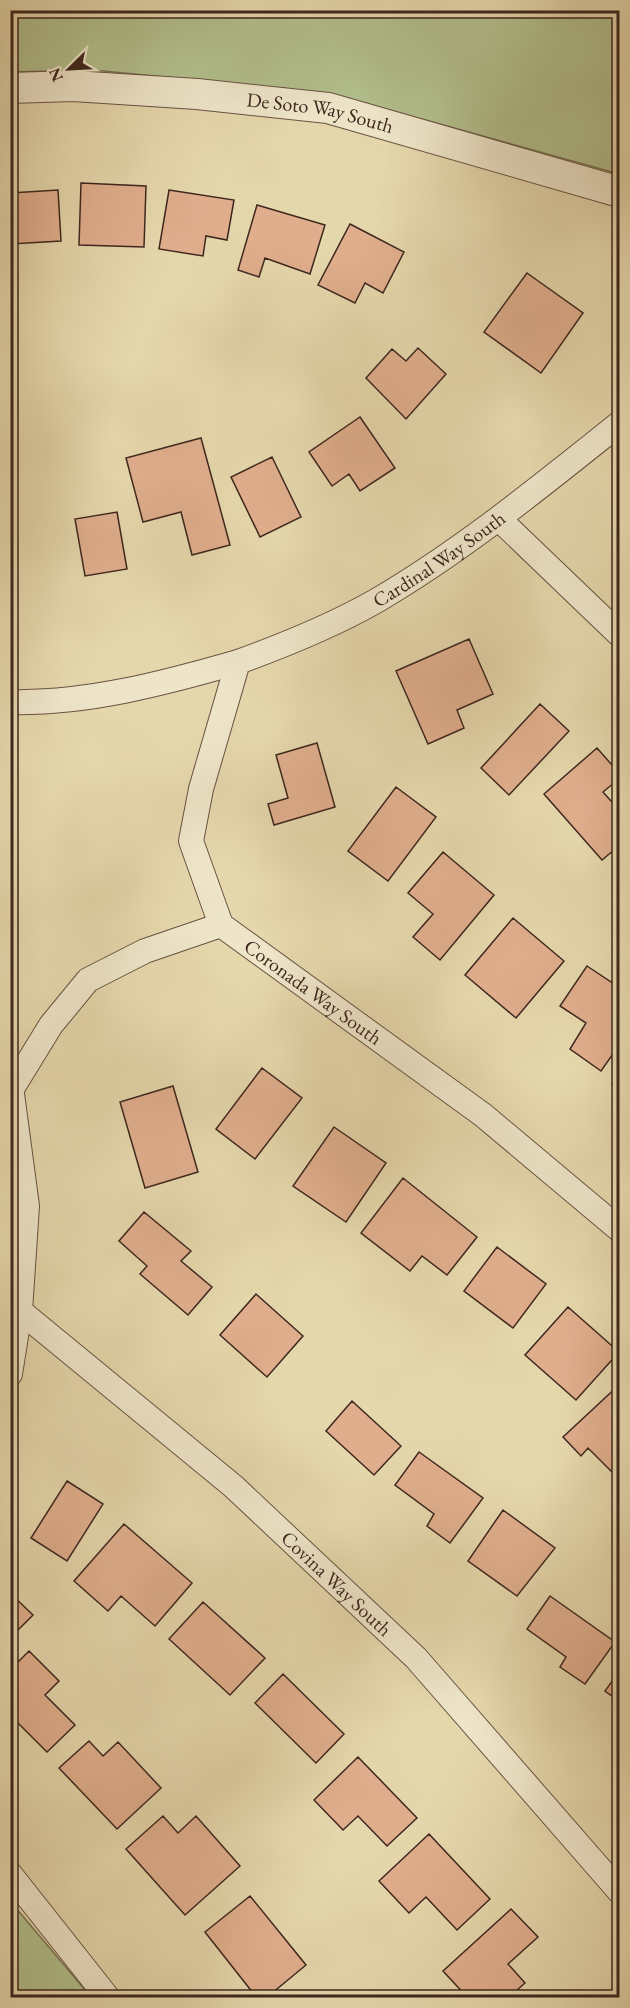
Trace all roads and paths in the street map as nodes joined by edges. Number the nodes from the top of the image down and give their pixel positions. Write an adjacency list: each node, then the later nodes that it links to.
1 (10, 88): 2 (street, De Soto Way South)
2 (620, 192)
3 (620, 423): 4 (street, Cardinal Way South)
4 (499, 519): 5 (street); 6 (street, Cardinal Way South)
5 (620, 635)
6 (238, 662): 7 (street, Cardinal Way South); 8 (street)
7 (10, 702)
8 (221, 925): 9 (street); 10 (street, Coronada Way South)
9 (12, 1083): 11 (street)
10 (620, 1230)
11 (20, 1311): 12 (street); 14 (street, Covina Way South)
12 (10, 1374)
13 (10, 1874): 15 (street)
14 (620, 1892)
15 (108, 1998)

